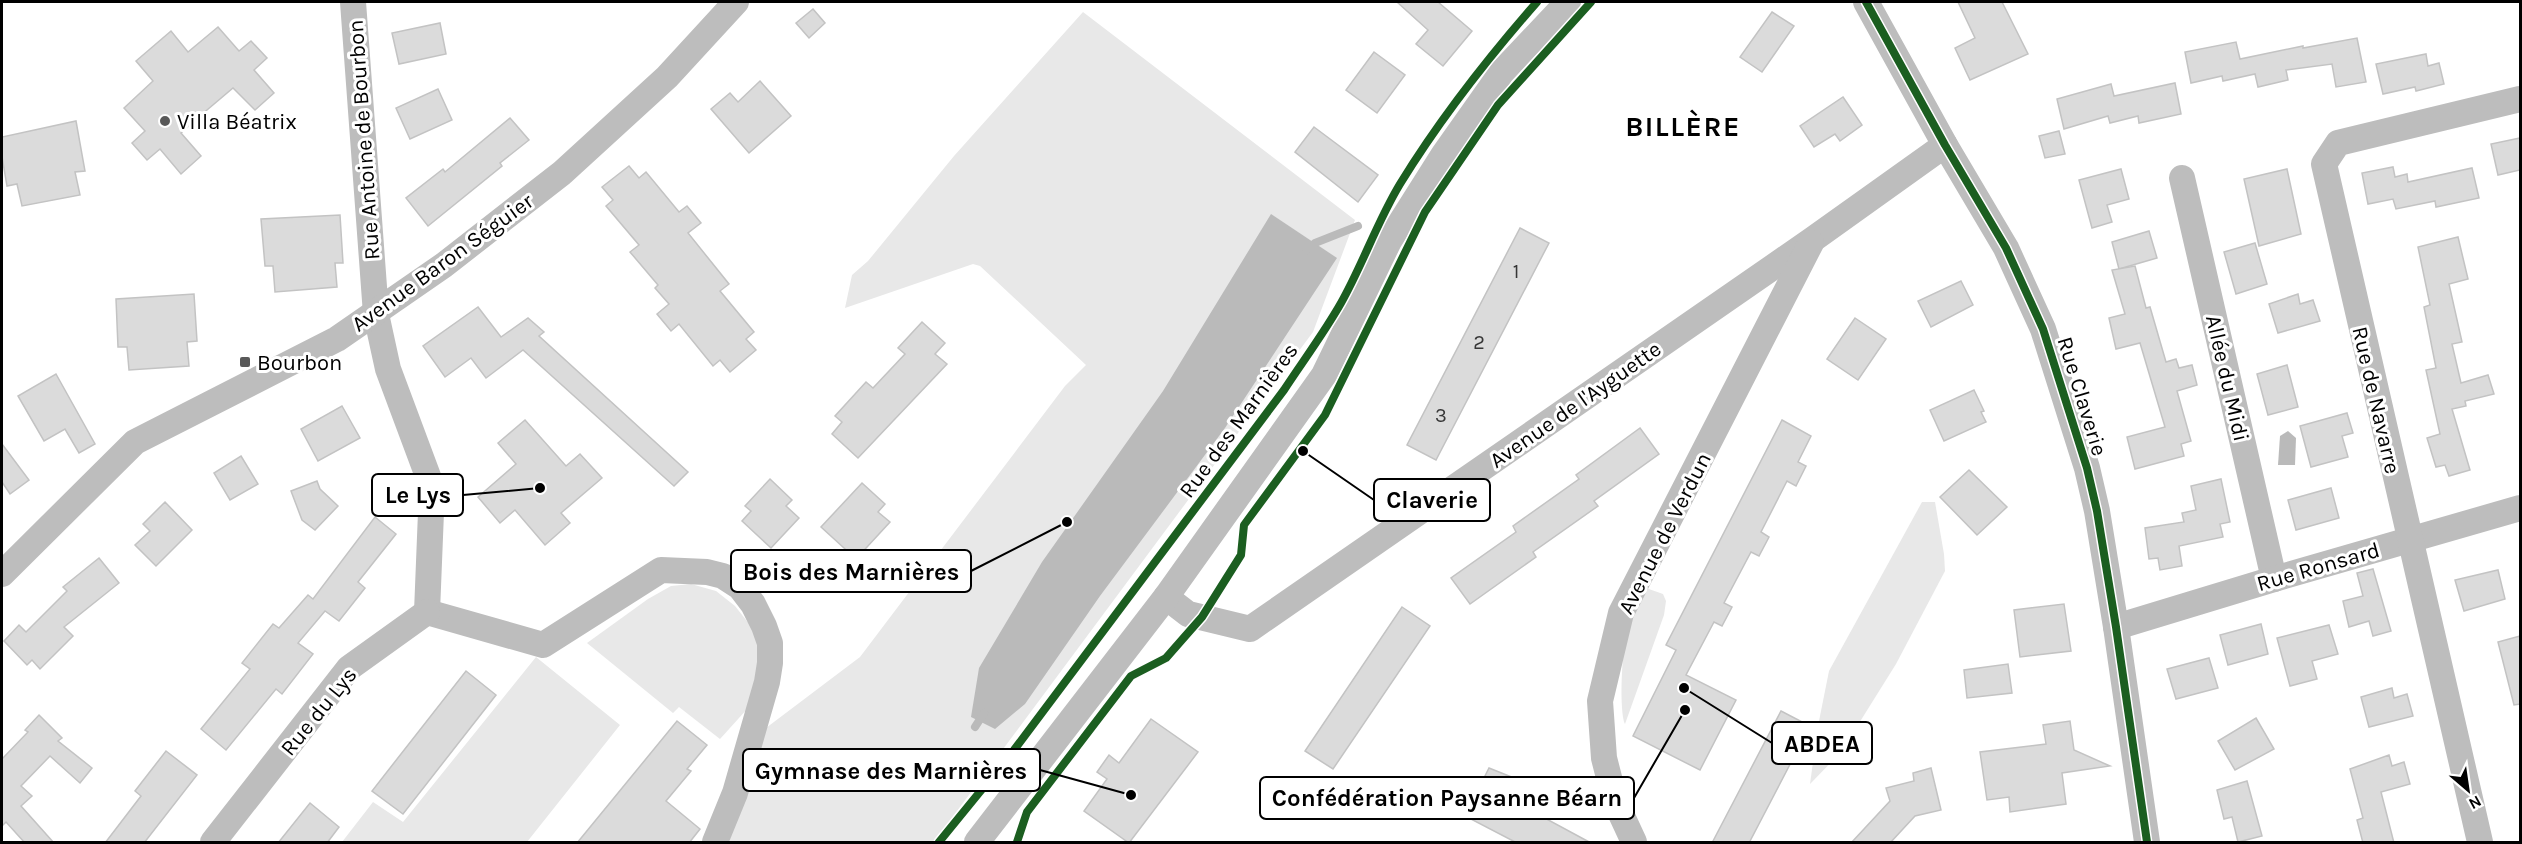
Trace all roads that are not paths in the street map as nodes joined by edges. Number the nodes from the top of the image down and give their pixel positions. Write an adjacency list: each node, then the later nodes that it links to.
1 (352, 2): 9 (street, Rue Antoine de Bourbon)
2 (736, 2): 9 (street, Avenue Baron Séguier)
3 (1568, 2): 14 (street, Rue des Marnières)
4 (1866, 2): 6 (street, Rue Claverie)
5 (2520, 99): 11 (street, Rue de Navarre)
6 (1945, 145): 8 (street, Avenue de l'Ayguette); 16 (street, Rue Claverie)
7 (2182, 178): 13 (street, Allée du Midi)
8 (1812, 240): 14 (street, Avenue de l'Ayguette); 20 (street, Avenue de Verdun)
9 (376, 314): 12 (street, Avenue Baron Séguier); 15 (street)
10 (2520, 508): 11 (street, Rue Ronsard)
11 (2409, 540): 13 (street, Rue Ronsard); 22 (street, Rue de Navarre)
12 (2, 574)
13 (2274, 579): 16 (street, Rue Ronsard)
14 (1166, 597): 19 (street, Rue des Marnières)
15 (427, 612): 17 (street, Rue du Lys); 18 (street)
16 (2116, 627): 21 (street, Rue Claverie)
17 (213, 843)
18 (715, 843)
19 (978, 843)
20 (1634, 843)
21 (2147, 843)
22 (2480, 843)

